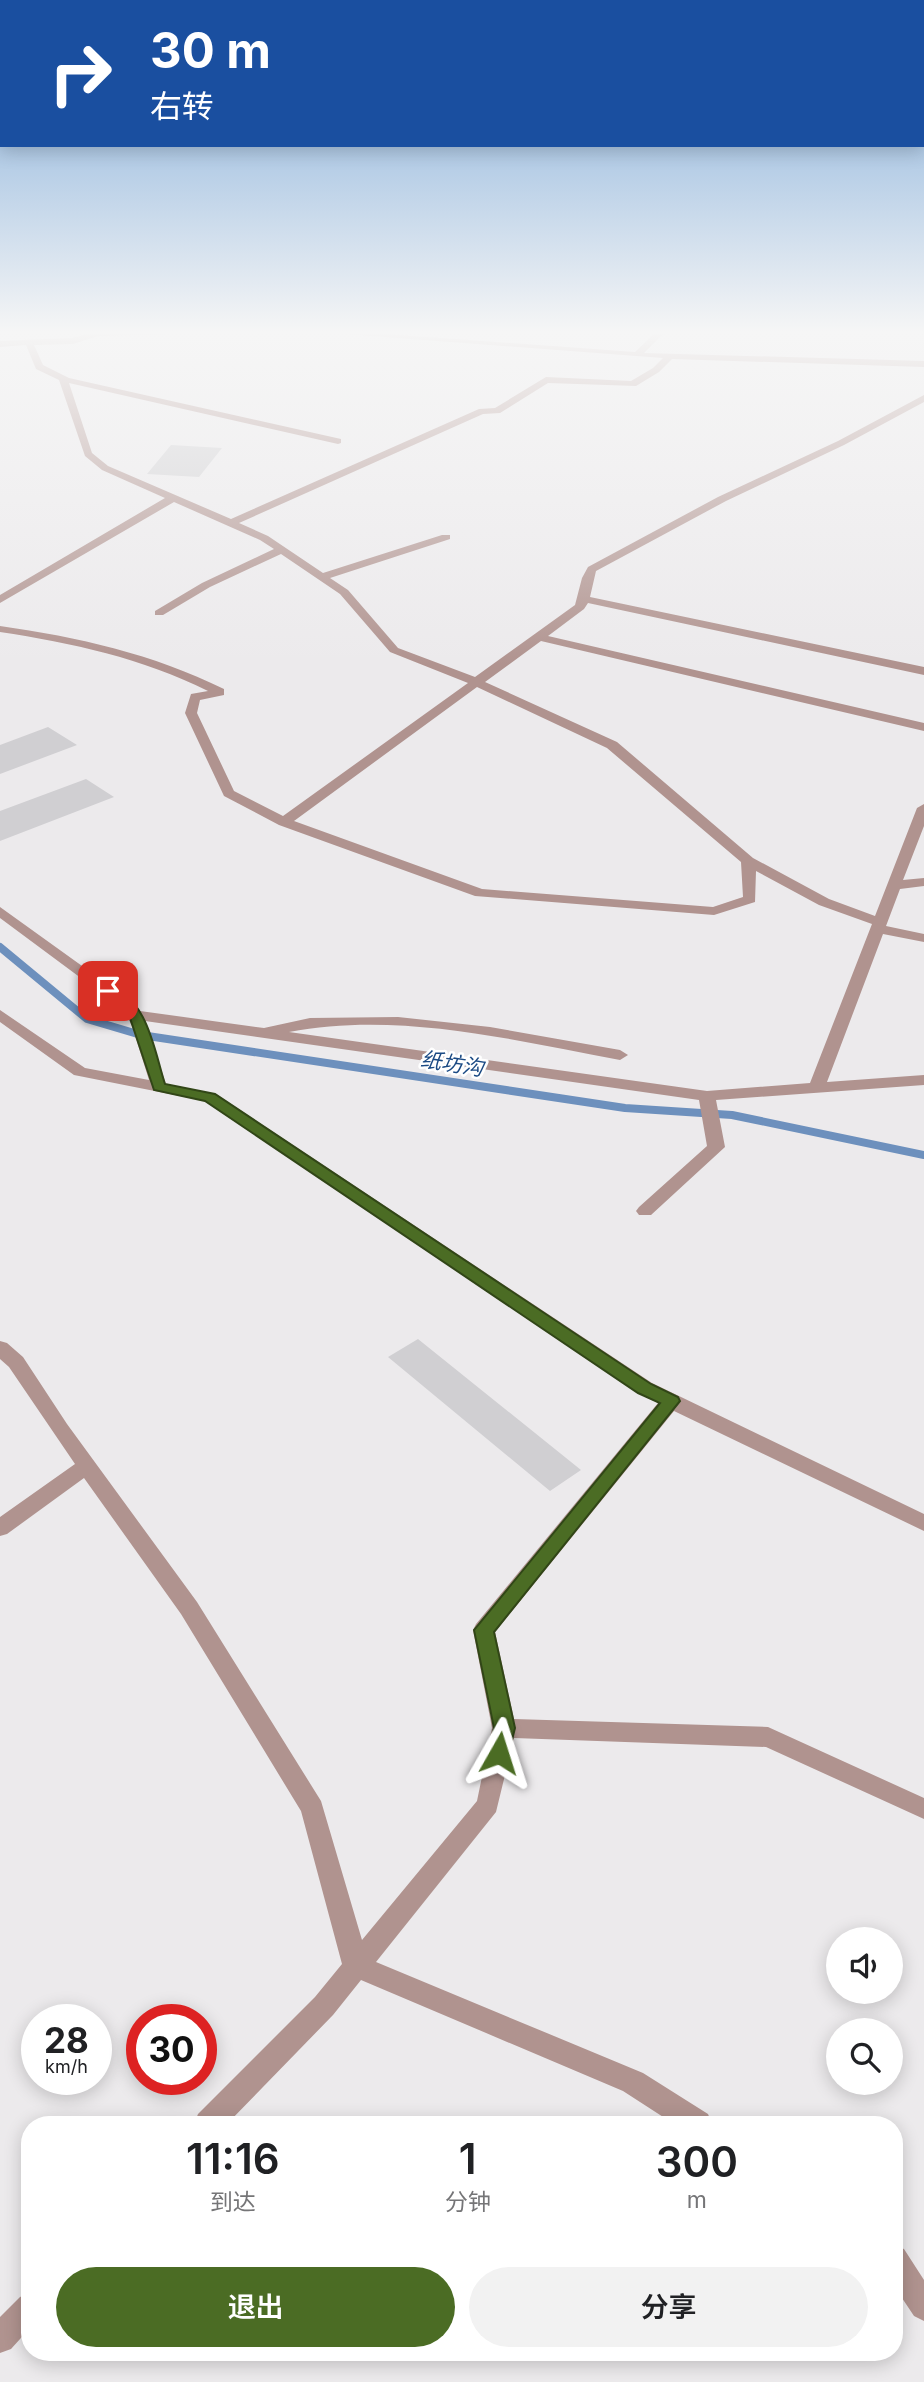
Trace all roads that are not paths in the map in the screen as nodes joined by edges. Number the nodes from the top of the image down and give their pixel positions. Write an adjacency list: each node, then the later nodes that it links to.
1 (84, 442): 4 (street)
2 (412, 442): 5 (street)
3 (839, 442): 9 (street)
4 (175, 497): 5 (street); 10 (street)
5 (229, 524): 7 (street)
6 (446, 537): 8 (street)
7 (281, 550): 8 (street); 11 (street)
8 (322, 577): 15 (street)
9 (585, 599): 13 (street); 14 (street)
10 (0, 600)
11 (159, 613)
12 (0, 629): 18 (street)
13 (538, 637): 15 (street); 16 (street)
14 (924, 671)
15 (476, 682): 18 (street); 19 (street)
16 (924, 727)
17 (924, 808): 21 (street)
18 (284, 822): 19 (street)
19 (748, 861): 23 (street)
20 (924, 882): 21 (street)
21 (893, 886): 23 (street)
22 (0, 911): 26 (street)
23 (878, 925): 24 (street); 31 (street)
24 (924, 938)
25 (0, 1015): 30 (street)
26 (138, 1020): 27 (street); 30 (street)
27 (263, 1033): 28 (street); 32 (street)
28 (620, 1055)
29 (924, 1080): 31 (street)
30 (159, 1087): 35 (street)
31 (816, 1089): 32 (street)
32 (710, 1110): 33 (street)
33 (645, 1211)
34 (0, 1348): 36 (street)
35 (671, 1401): 37 (street); 39 (street)
36 (87, 1466): 38 (street); 41 (street)
37 (924, 1523)
38 (0, 1528)
39 (504, 1728): 40 (street); 41 (street)
40 (924, 1810)
41 (356, 1966): 42 (street); 43 (street)
42 (216, 2116)
43 (686, 2116)
44 (903, 2273): 45 (street)
45 (924, 2306)
46 (21, 2317): 47 (street)
47 (0, 2338)

